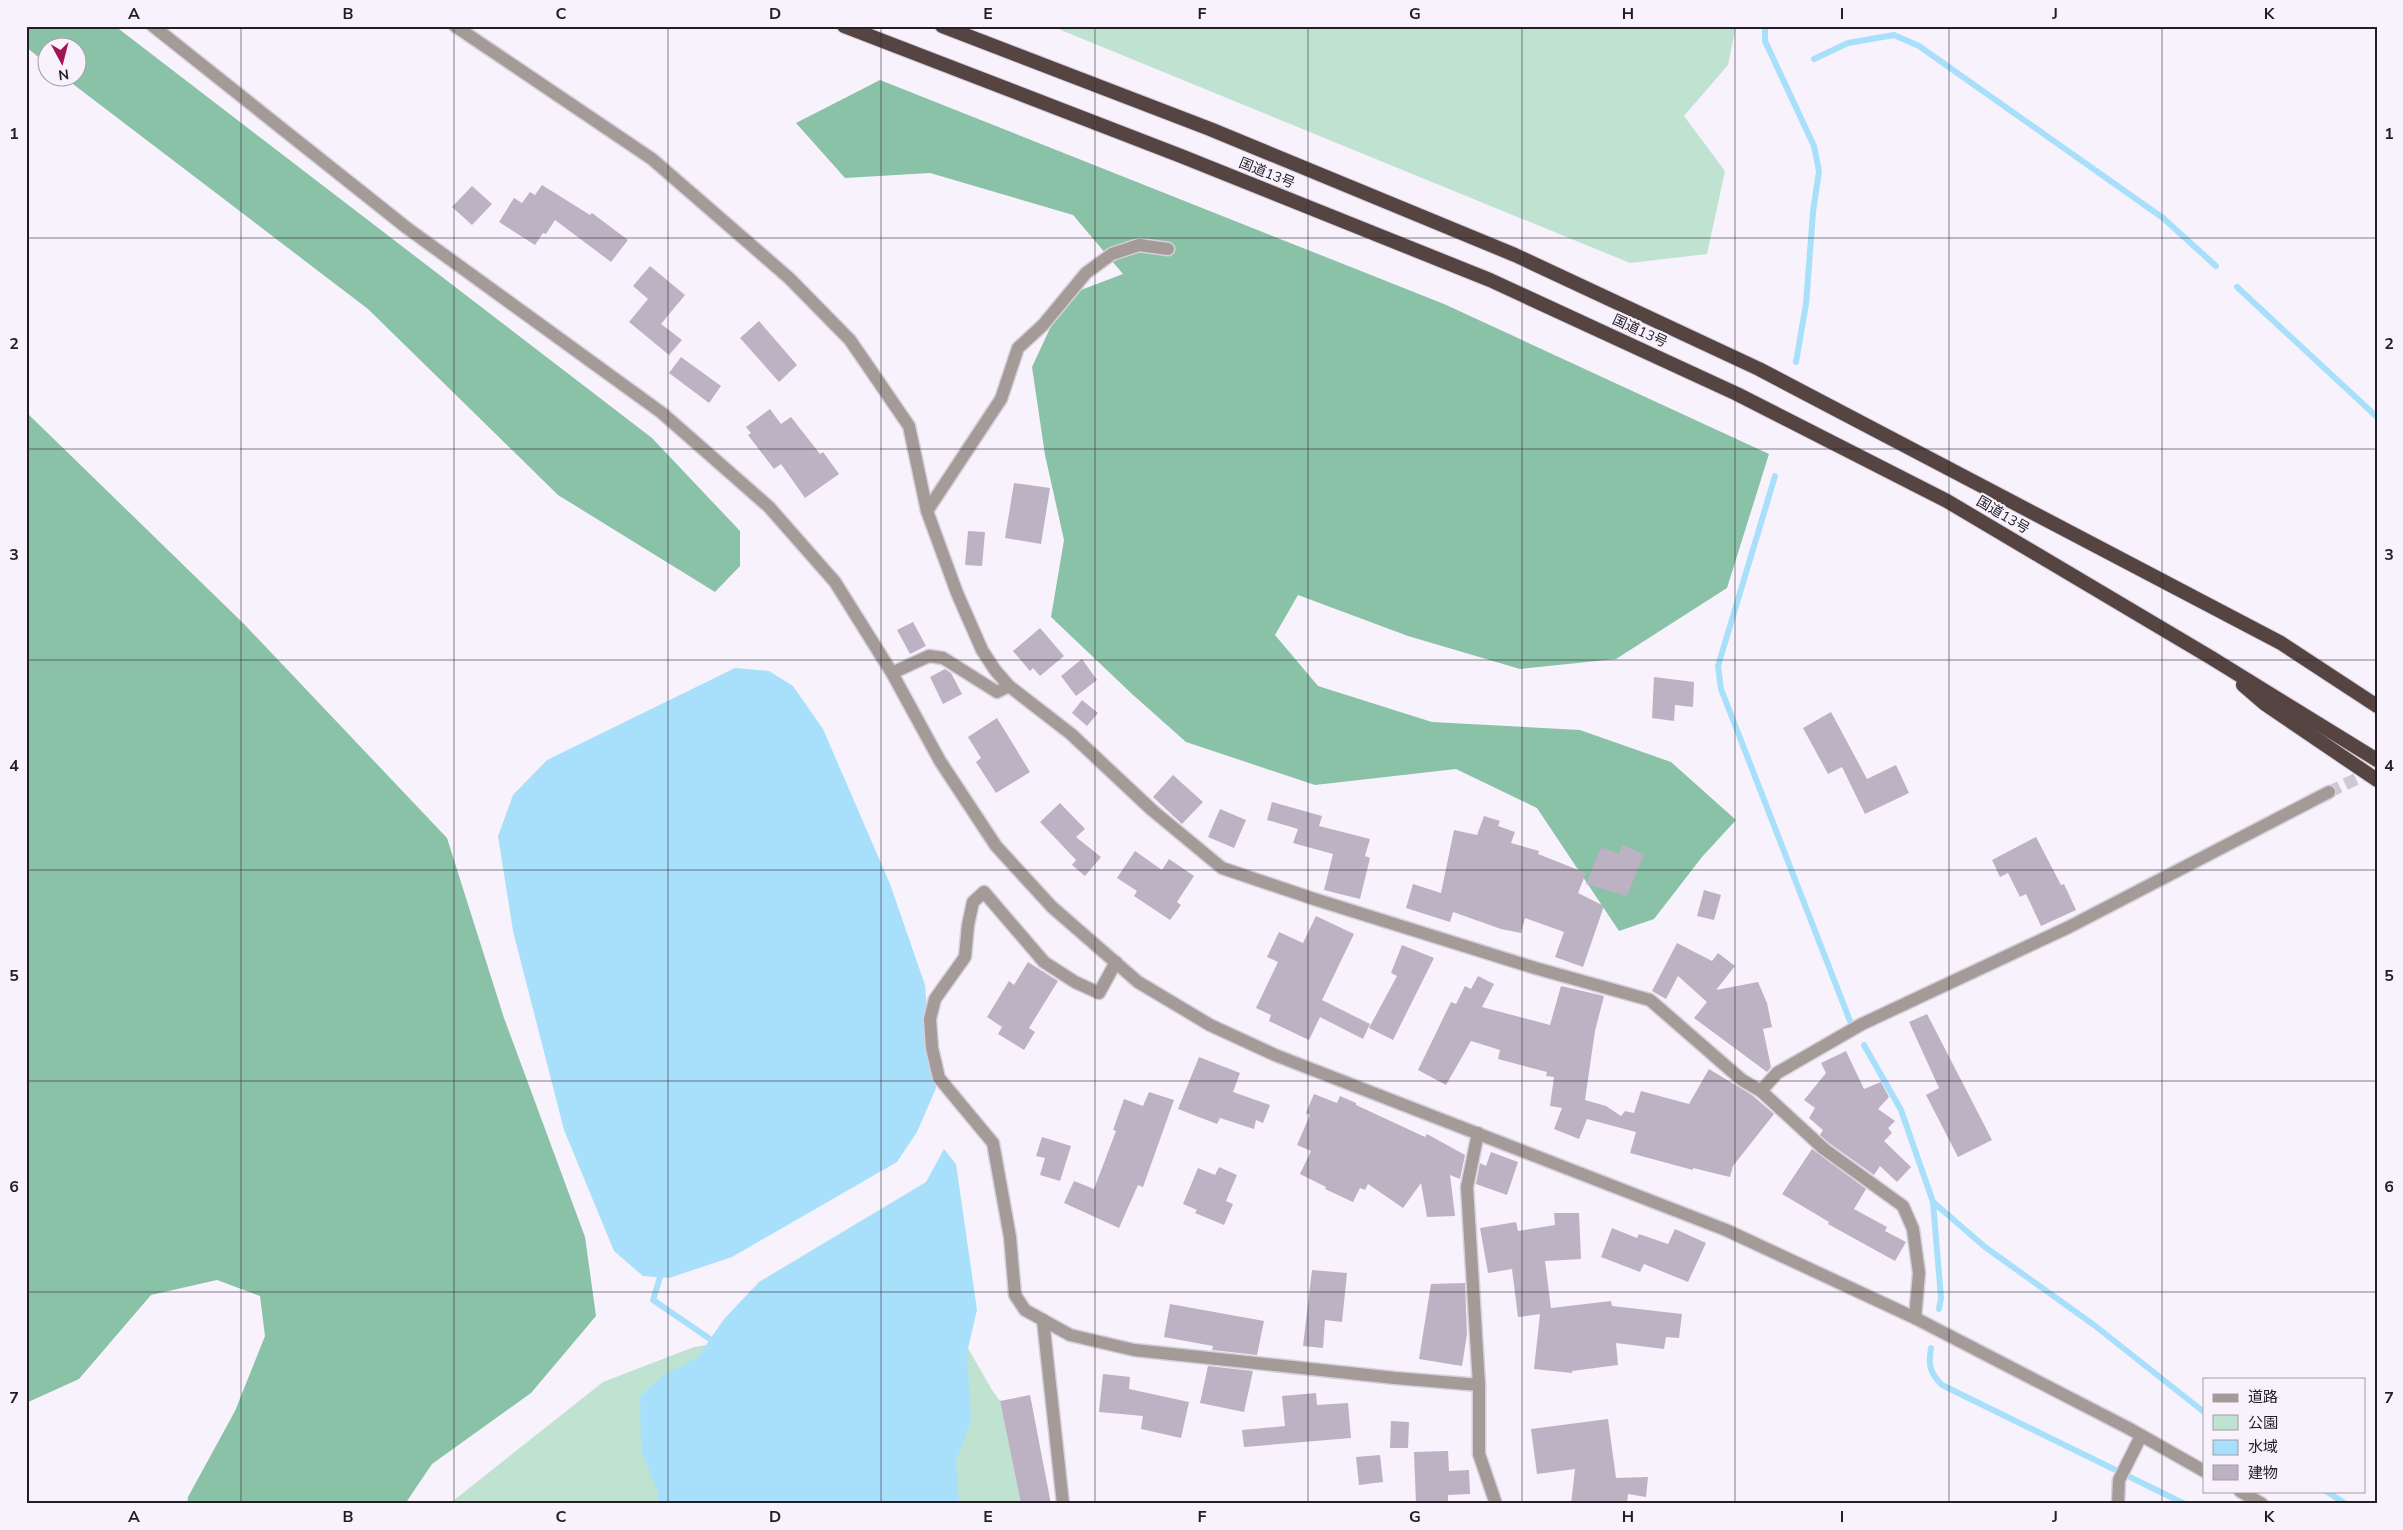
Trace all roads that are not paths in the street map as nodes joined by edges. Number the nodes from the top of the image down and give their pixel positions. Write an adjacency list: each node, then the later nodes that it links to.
1 (153, 26): 9 (street)
2 (455, 26): 6 (street)
3 (844, 26): 8 (highway, 国道13号)
4 (942, 26): 7 (highway, 国道13号)
5 (1168, 249): 6 (street)
6 (927, 511): 10 (street)
7 (2281, 642): 11 (highway); 12 (highway, 国道13号)
8 (2210, 657): 13 (highway, 国道13号); 14 (highway)
9 (892, 673): 10 (street); 16 (street)
10 (1009, 686): 17 (street)
11 (2377, 695)
12 (2377, 706)
13 (2377, 760)
14 (2377, 780)
15 (2329, 792): 17 (street)
16 (1116, 962): 18 (street); 20 (street)
17 (1761, 1092): 19 (street)
18 (1478, 1133): 19 (street); 21 (street)
19 (1915, 1318): 22 (street)
20 (1044, 1320): 21 (street); 25 (street)
21 (1479, 1385): 26 (street)
22 (2141, 1436): 23 (street); 27 (street)
23 (2203, 1470)
24 (2242, 1492): 28 (street)
25 (1063, 1504)
26 (1496, 1504)
27 (2118, 1504)
28 (2262, 1504)

